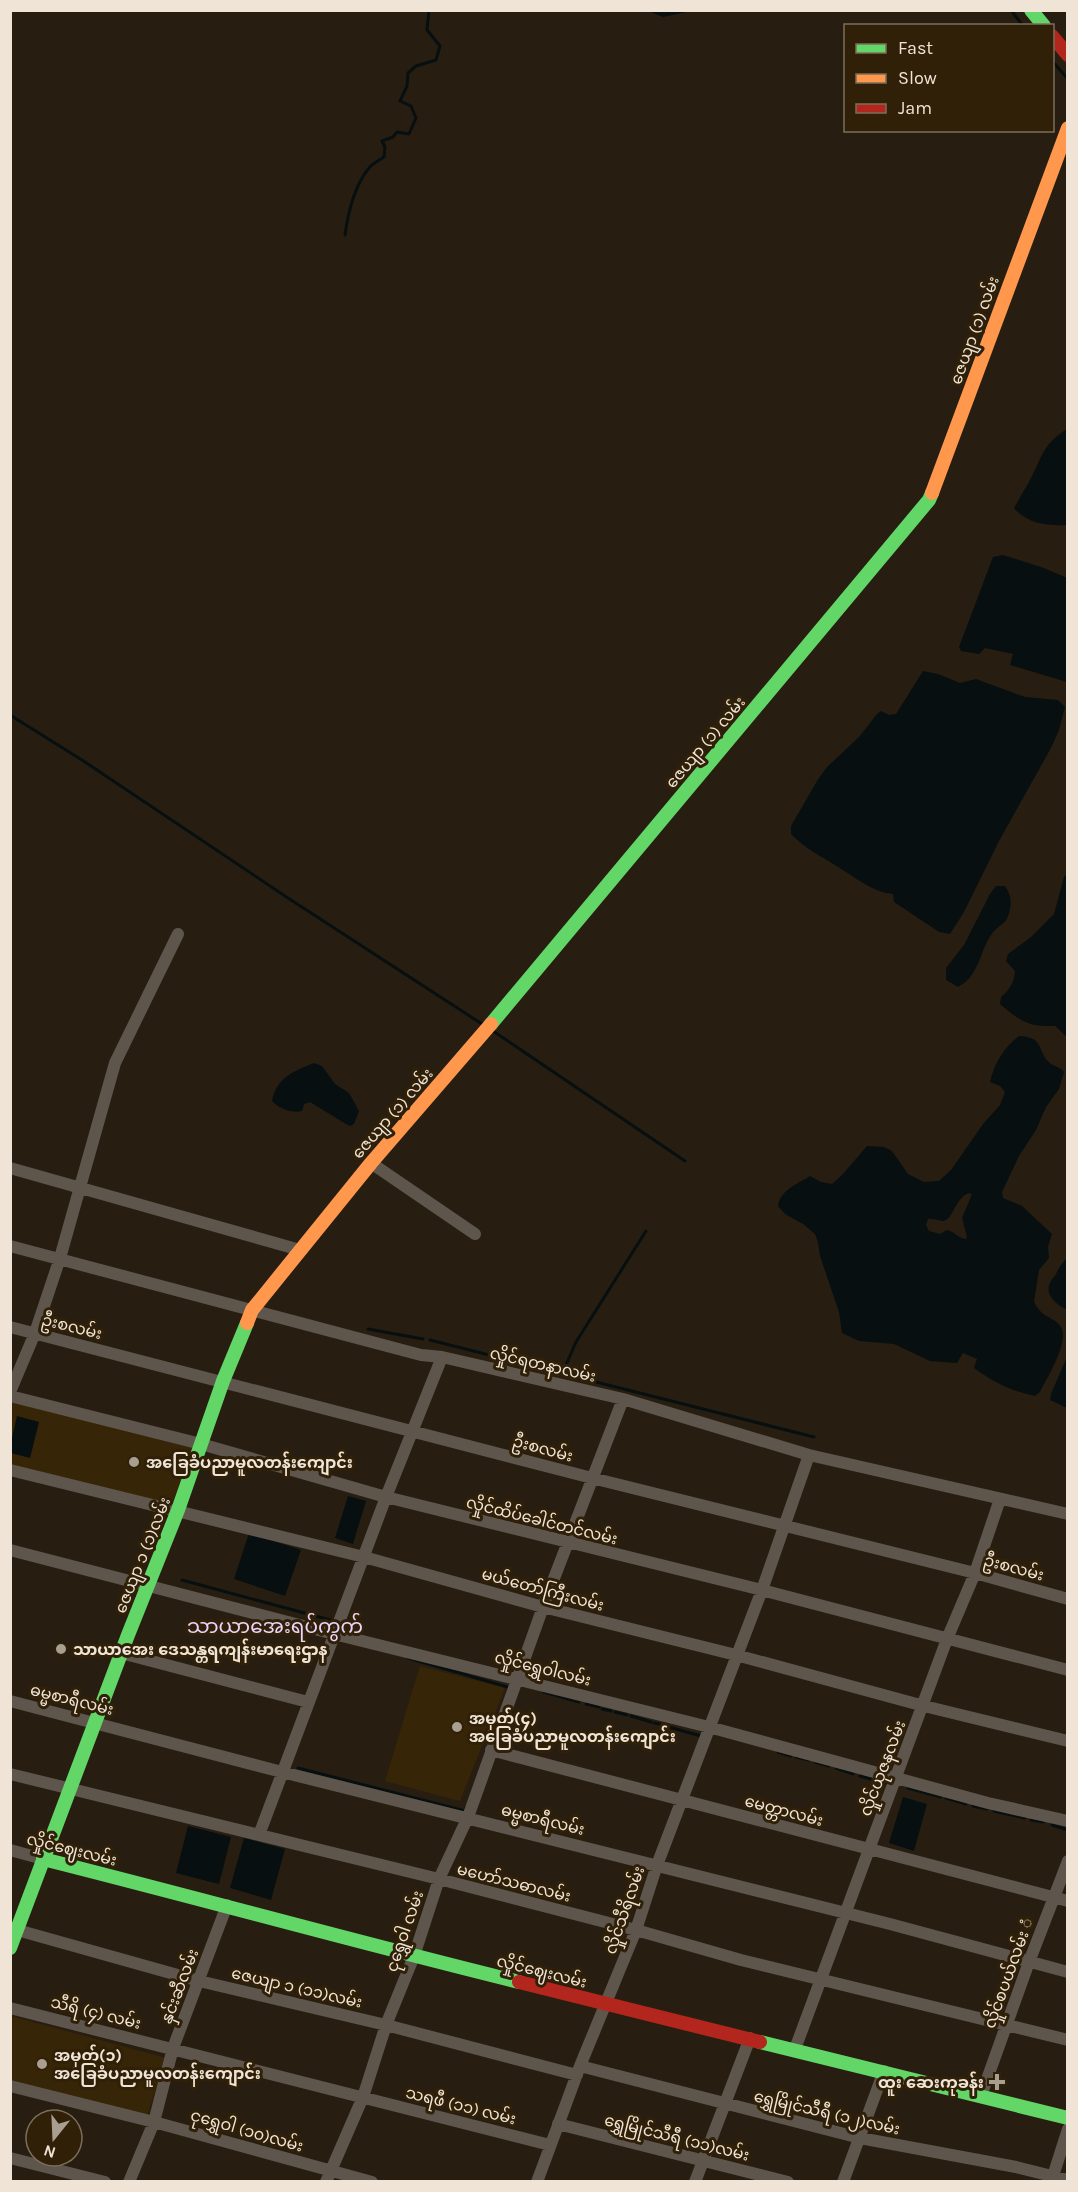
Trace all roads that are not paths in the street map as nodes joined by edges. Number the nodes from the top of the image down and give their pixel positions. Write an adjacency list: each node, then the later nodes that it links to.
1 (1031, 10): 2 (street)
2 (1042, 24)
3 (1054, 37): 4 (street)
4 (1068, 55)
5 (1068, 128): 7 (street, ဇေယျာ (၁) လမ်း)
6 (178, 934): 9 (street)
7 (370, 1163): 10 (street); 12 (street, ဇေယျာ (၁) လမ်း)
8 (10, 1168): 9 (street)
9 (80, 1187): 12 (street); 13 (street)
10 (475, 1234)
11 (10, 1246): 13 (street, လှိုင်ရတနာလမ်း)
12 (300, 1250): 14 (street, ဇေယျာ (၁) လမ်း)
13 (60, 1258): 14 (street, လှိုင်ရတနာလမ်း); 16 (street)
14 (252, 1310): 17 (street, လှိုင်ရတနာလမ်း); 18 (street, ဇေယျာ ၁ (၁)လမ်း)
15 (10, 1327): 16 (street, ဦးစလမ်း)
16 (35, 1334): 18 (street, ဦးစလမ်း); 19 (street)
17 (442, 1357): 20 (street, လှိုင်ရတနာလမ်း); 21 (street)
18 (223, 1381): 21 (street, ဦးစလမ်း); 22 (street, ဇေယျာ ၁ (၁)လမ်း)
19 (10, 1394): 22 (street, လှိုင်ထိပ်ခေါင်တင်လမ်း)
20 (623, 1399): 23 (street, လှိုင်ရတနာလမ်း); 25 (street, ငုရွှေဝါ လမ်း)
21 (412, 1431): 25 (street, ဦးစလမ်း); 26 (street)
22 (201, 1444): 26 (street, လှိုင်ထိပ်ခေါင်တင်လမ်း); 28 (street, ဇေယျာ ၁ (၁)လမ်း)
23 (809, 1455): 27 (street, လှိုင်ရတနာလမ်း); 30 (street, လှိုင်သီရိလမ်း)
24 (10, 1470): 28 (street, မယ်တော်ကြီးလမ်း)
25 (592, 1478): 30 (street, ဦးစလမ်း); 31 (street, ငုရွှေဝါ လမ်း)
26 (386, 1497): 31 (street, လှိုင်ထိပ်ခေါင်တင်လမ်း); 33 (street)
27 (1000, 1499): 29 (street, လှိုင်ရတနာလမ်း); 34 (street, လှိုင်ယုဇနလမ်း)
28 (178, 1510): 33 (street, မယ်တော်ကြီးလမ်း); 35 (street, ဇေယျာ ၁ (၁)လမ်း)
29 (1068, 1514)
30 (784, 1524): 34 (street, ဦးစလမ်း); 36 (street, လှိုင်သီရိလမ်း)
31 (567, 1543): 36 (street, လှိုင်ထိပ်ခေါင်တင်လမ်း); 38 (street, ငုရွှေဝါ လမ်း)
32 (10, 1550): 35 (street, လှိုင်ရွှေဝါလမ်း)
33 (364, 1557): 38 (street, မယ်တော်ကြီးလမ်း); 39 (street)
34 (975, 1573): 37 (street, ဦးစလမ်း); 40 (street, လှိုင်ယုဇနလမ်း)
35 (149, 1584): 39 (street, လှိုင်ရွှေဝါလမ်း); 41 (street, ဇေယျာ ၁ (၁)လမ်း)
36 (762, 1590): 40 (street, လှိုင်ထိပ်ခေါင်တင်လမ်း); 42 (street, လှိုင်သီရိလမ်း)
37 (1068, 1599)
38 (543, 1607): 42 (street, မယ်တော်ကြီးလမ်း); 44 (street, ငုရွှေဝါ လမ်း)
39 (334, 1634): 44 (street, လှိုင်ရွှေဝါလမ်း); 46 (street)
40 (948, 1639): 43 (street, လှိုင်ထိပ်ခေါင်တင်လမ်း); 47 (street, လှိုင်ယုဇနလမ်း)
41 (121, 1653): 46 (street); 48 (street, ဇေယျာ ၁ (၁)လမ်း)
42 (736, 1655): 47 (street, မယ်တော်ကြီးလမ်း); 49 (street, လှိုင်သီရိလမ်း)
43 (1068, 1670)
44 (516, 1685): 49 (street, လှိုင်ရွှေဝါလမ်း); 51 (street, ငုရွှေဝါ လမ်း)
45 (10, 1701): 48 (street, ဓမ္မစာရီလမ်း)
46 (308, 1702): 52 (street)
47 (924, 1706): 50 (street, မယ်တော်ကြီးလမ်း); 54 (street, လှိုင်ယုဇနလမ်း)
48 (95, 1722): 52 (street, ဓမ္မစာရီလမ်း); 55 (street, ဇေယျာ ၁ (၁)လမ်း)
49 (707, 1733): 54 (street, လှိုင်ရွှေဝါလမ်း); 56 (street, လှိုင်သီရိလမ်း)
50 (1068, 1741)
51 (491, 1750): 56 (street, မေတ္တာလမ်း); 57 (street, ငုရွှေဝါ လမ်း)
52 (282, 1772): 57 (street, ဓမ္မစာရီလမ်း); 59 (street)
53 (10, 1773): 55 (street, မဟော်သဓာလမ်း)
54 (896, 1778): 58 (street, လှိုင်ရွှေဝါလမ်း); 61 (street, လှိုင်ယုဇနလမ်း)
55 (70, 1788): 59 (street, မဟော်သဓာလမ်း); 62 (street, ဇေယျာ ၁ (၁)လမ်း)
56 (683, 1799): 61 (street, မေတ္တာလမ်း); 64 (street, လှိုင်သီရိလမ်း)
57 (468, 1817): 64 (street, ဓမ္မစာရီလမ်း); 65 (street, ငုရွှေဝါ လမ်း)
58 (1068, 1821)
59 (259, 1835): 65 (street, မဟော်သဓာလမ်း)
60 (10, 1850): 62 (street, လှိုင်ဈေးလမ်း)
61 (869, 1850): 66 (street, မေတ္တာလမ်း); 69 (street, လှိုင်ယုဇနလမ်း)
62 (43, 1859): 68 (street, လှိုင်ဈေးလမ်း); 70 (street, ဇေယျာ ၁ (၁)လမ်း)
63 (1068, 1861): 66 (street, လှိုင်စပယ်လမ်း ံ)
64 (657, 1865): 69 (street, ဓမ္မစာရီလမ်း); 71 (street, လှိုင်သီရိလမ်း)
65 (439, 1879): 71 (street, မဟော်သဓာလမ်း); 73 (street, ငုရွှေဝါ လမ်း)
66 (1053, 1898): 67 (street, မေတ္တာလမ်း); 74 (street, လှိုင်စပယ်လမ်း ံ)
67 (1068, 1901)
68 (227, 1905): 73 (street, လှိုင်ဈေးလမ်း); 77 (street, နှင်းဆီလမ်း)
69 (846, 1914): 74 (street, ဓမ္မစာရီလမ်း); 76 (street, လှိုင်ယုဇနလမ်း)
70 (14, 1929): 72 (street, ဇေယျာ ၁ (၁)လမ်း); 77 (street, ဇေယျာ ၁ (၁၁)လမ်း)
71 (636, 1930): 76 (street, မဟော်သဓာလမ်း); 78 (street, လှိုင်သီရိလမ်း)
72 (10, 1948)
73 (414, 1956): 78 (street, လှိုင်ဈေးလမ်း); 80 (street, ငုရွှေဝါ လမ်း)
74 (1029, 1962): 75 (street, ဓမ္မစာရီလမ်း); 81 (street, လှိုင်စပယ်လမ်း ံ)
75 (1068, 1972)
76 (822, 1979): 81 (street, မဟော်သဓာလမ်း); 85 (street, လှိုင်ယုဇနလမ်း)
77 (199, 1981): 80 (street, ဇေယျာ ၁ (၁၁)လမ်း); 84 (street, နှင်းဆီလမ်း)
78 (607, 2004): 82 (street, လှိုင်ဈေးလမ်း); 86 (street, လှိုင်သီရိလမ်း)
79 (10, 2007): 84 (street, သီရိ (၄) လမ်း)
80 (386, 2025): 86 (street, ဇေယျာ ၁ (၁၁)လမ်း); 90 (street, ငုရွှေဝါ လမ်း)
81 (1008, 2025): 83 (street); 89 (street, လှိုင်စပယ်လမ်း ံ)
82 (750, 2038): 85 (street, လှိုင်ဈေးလမ်း); 91 (street)
83 (1068, 2040)
84 (173, 2048): 90 (street, သီရိ (၄) လမ်း); 93 (street, နှင်းဆီလမ်း)
85 (795, 2049): 87 (street, လှိုင်ဈေးလမ်း)
86 (579, 2070): 91 (street, ရွှေမြိုင်သီရီ (၁၂)လမ်း); 94 (street, လှိုင်သီရိလမ်း)
87 (884, 2071): 89 (street, လှိုင်ဈေးလမ်း); 96 (street)
88 (10, 2086): 93 (street, ငုရွှေဝါ (၁၀)လမ်း)
89 (981, 2096): 92 (street, လှိုင်ဈေးလမ်း)
90 (363, 2097): 97 (street, သရဖီ (၁၁) လမ်း); 100 (street, ငုရွှေဝါ လမ်း)
91 (724, 2104): 96 (street, ရွှေမြိုင်သီရီ (၁၂)လမ်း); 99 (street)
92 (1068, 2118)
93 (154, 2122): 100 (street, ငုရွှေဝါ (၁၀)လမ်း); 104 (street, နှင်းဆီလမ်း)
94 (558, 2124): 97 (street, လှိုင်သီရိလမ်း); 99 (street, ရွှေမြိုင်သီရီ (၁၁)လမ်း)
95 (1068, 2129): 101 (street)
96 (860, 2138): 101 (street, ရွှေမြိုင်သီရီ (၁၂)လမ်း); 109 (street)
97 (550, 2145): 106 (street, လှိုင်သီရိလမ်း)
98 (10, 2158): 103 (street)
99 (703, 2161): 107 (street); 108 (street, ရွှေမြိုင်သီရီ (၁၁)လမ်း)
100 (328, 2176): 105 (street, ငုရွှေဝါ (၁၀)လမ်း)
101 (1053, 2176): 102 (street, ရွှေမြိုင်သီရီ (၁၂)လမ်း)
102 (1068, 2180)
103 (105, 2181)
104 (129, 2181)
105 (372, 2181)
106 (537, 2181)
107 (695, 2181)
108 (788, 2181)
109 (843, 2181)

